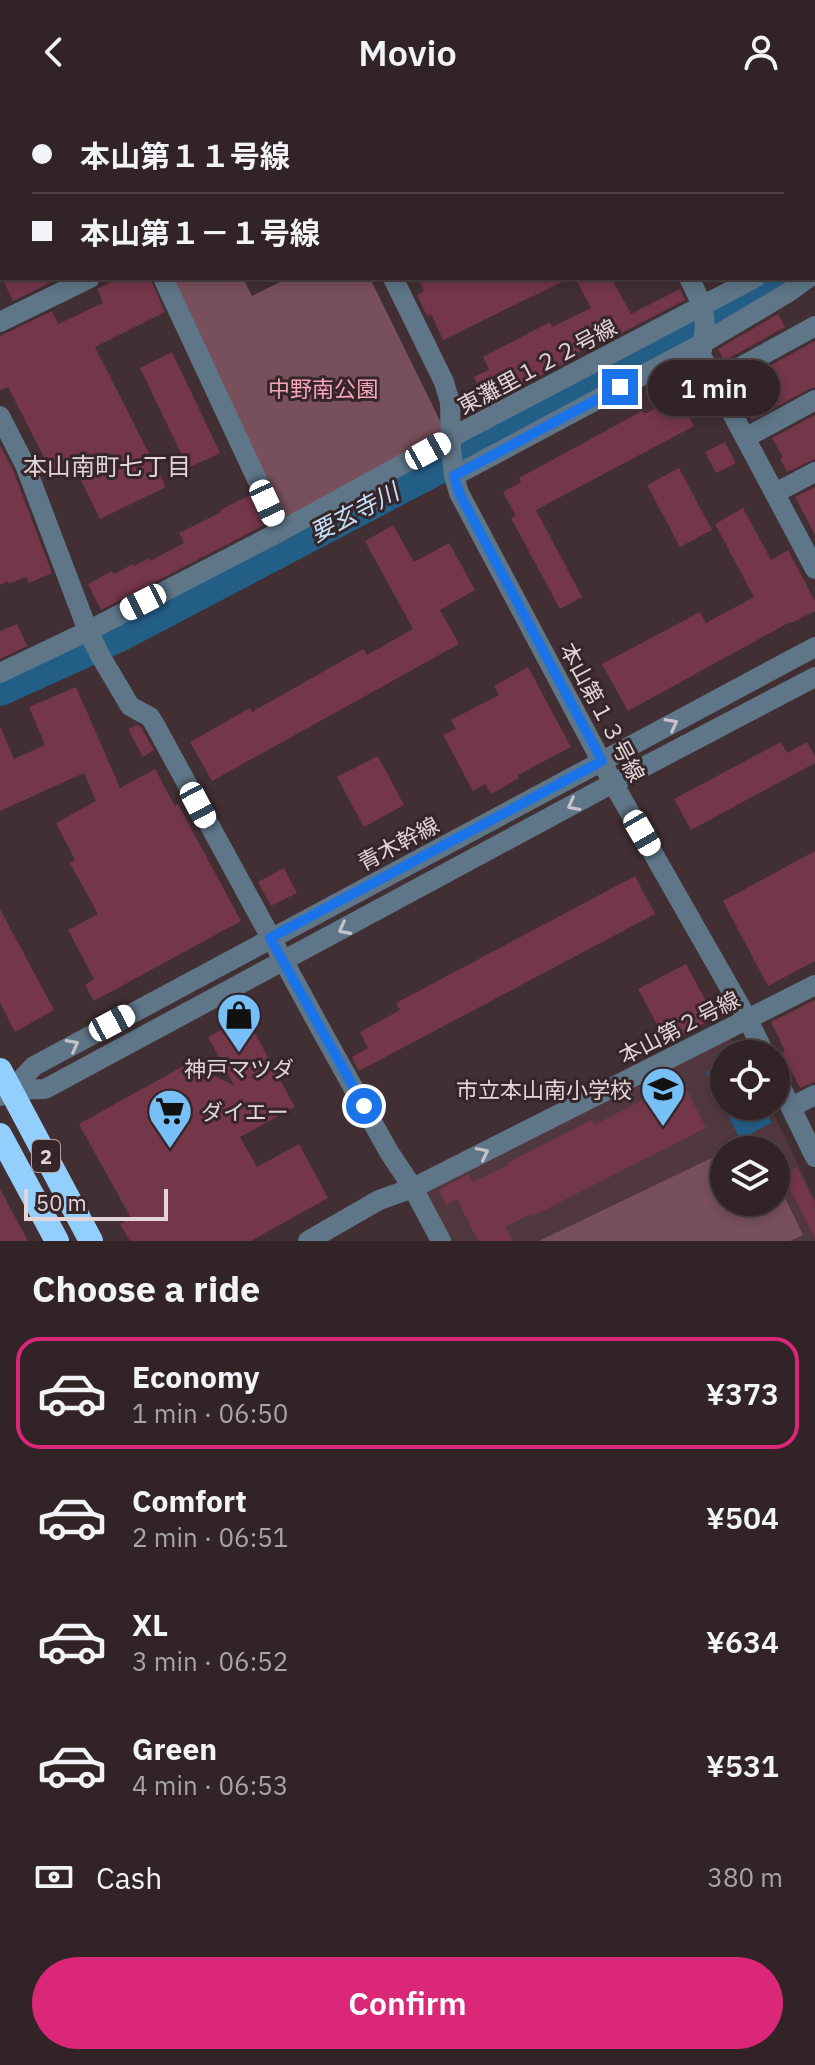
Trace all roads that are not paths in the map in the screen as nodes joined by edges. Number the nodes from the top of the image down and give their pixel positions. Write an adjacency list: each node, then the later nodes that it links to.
1 (86, 280): 8 (street)
2 (164, 280): 19 (street)
3 (394, 280): 15 (street, 本山第１３号線)
4 (690, 280): 7 (street)
5 (803, 280): 10 (street)
6 (732, 283): 7 (street, 東灘里１２２号線)
7 (704, 308): 10 (street); 15 (street, 東灘里１２２号線)
8 (0, 322)
9 (815, 326): 11 (street)
10 (705, 339): 11 (street); 17 (street)
11 (715, 381): 14 (street)
12 (815, 400): 14 (street)
13 (0, 416): 21 (street)
14 (745, 438): 18 (street)
15 (452, 442): 17 (street, 本山第１３号線); 19 (street, 東灘里１２２号線)
16 (815, 472): 18 (street)
17 (454, 474): 25 (street, 本山第１３号線)
18 (775, 493): 20 (street)
19 (281, 531): 21 (street, 東灘里１２２号線)
20 (812, 557)
21 (94, 642): 23 (street, 東灘里１２２号線); 27 (street)
22 (815, 647): 25 (street, 青木幹線, one-way to 22)
23 (0, 673)
24 (815, 677): 26 (street)
25 (602, 761): 26 (street, 本山第１３号線); 27 (street, 青木幹線)
26 (613, 783): 28 (street, one-way to 28); 30 (street, 本山第１３号線)
27 (270, 938): 28 (street); 32 (street, 青木幹線, one-way to 27)
28 (283, 962): 32 (street); 37 (street)
29 (815, 985): 30 (street, 本山第２号線)
30 (748, 1020): 31 (street, 本山第１３号線); 37 (street, 本山第２号線, one-way to 30)
31 (758, 1040)
32 (4, 1085): 39 (highway, 2)
33 (815, 1095): 34 (street)
34 (791, 1107): 36 (street)
35 (0, 1135): 38 (highway, 2)
36 (815, 1157)
37 (413, 1188): 40 (street, 本山第２号線); 41 (street)
38 (57, 1241)
39 (91, 1241)
40 (308, 1241)
41 (441, 1241)

